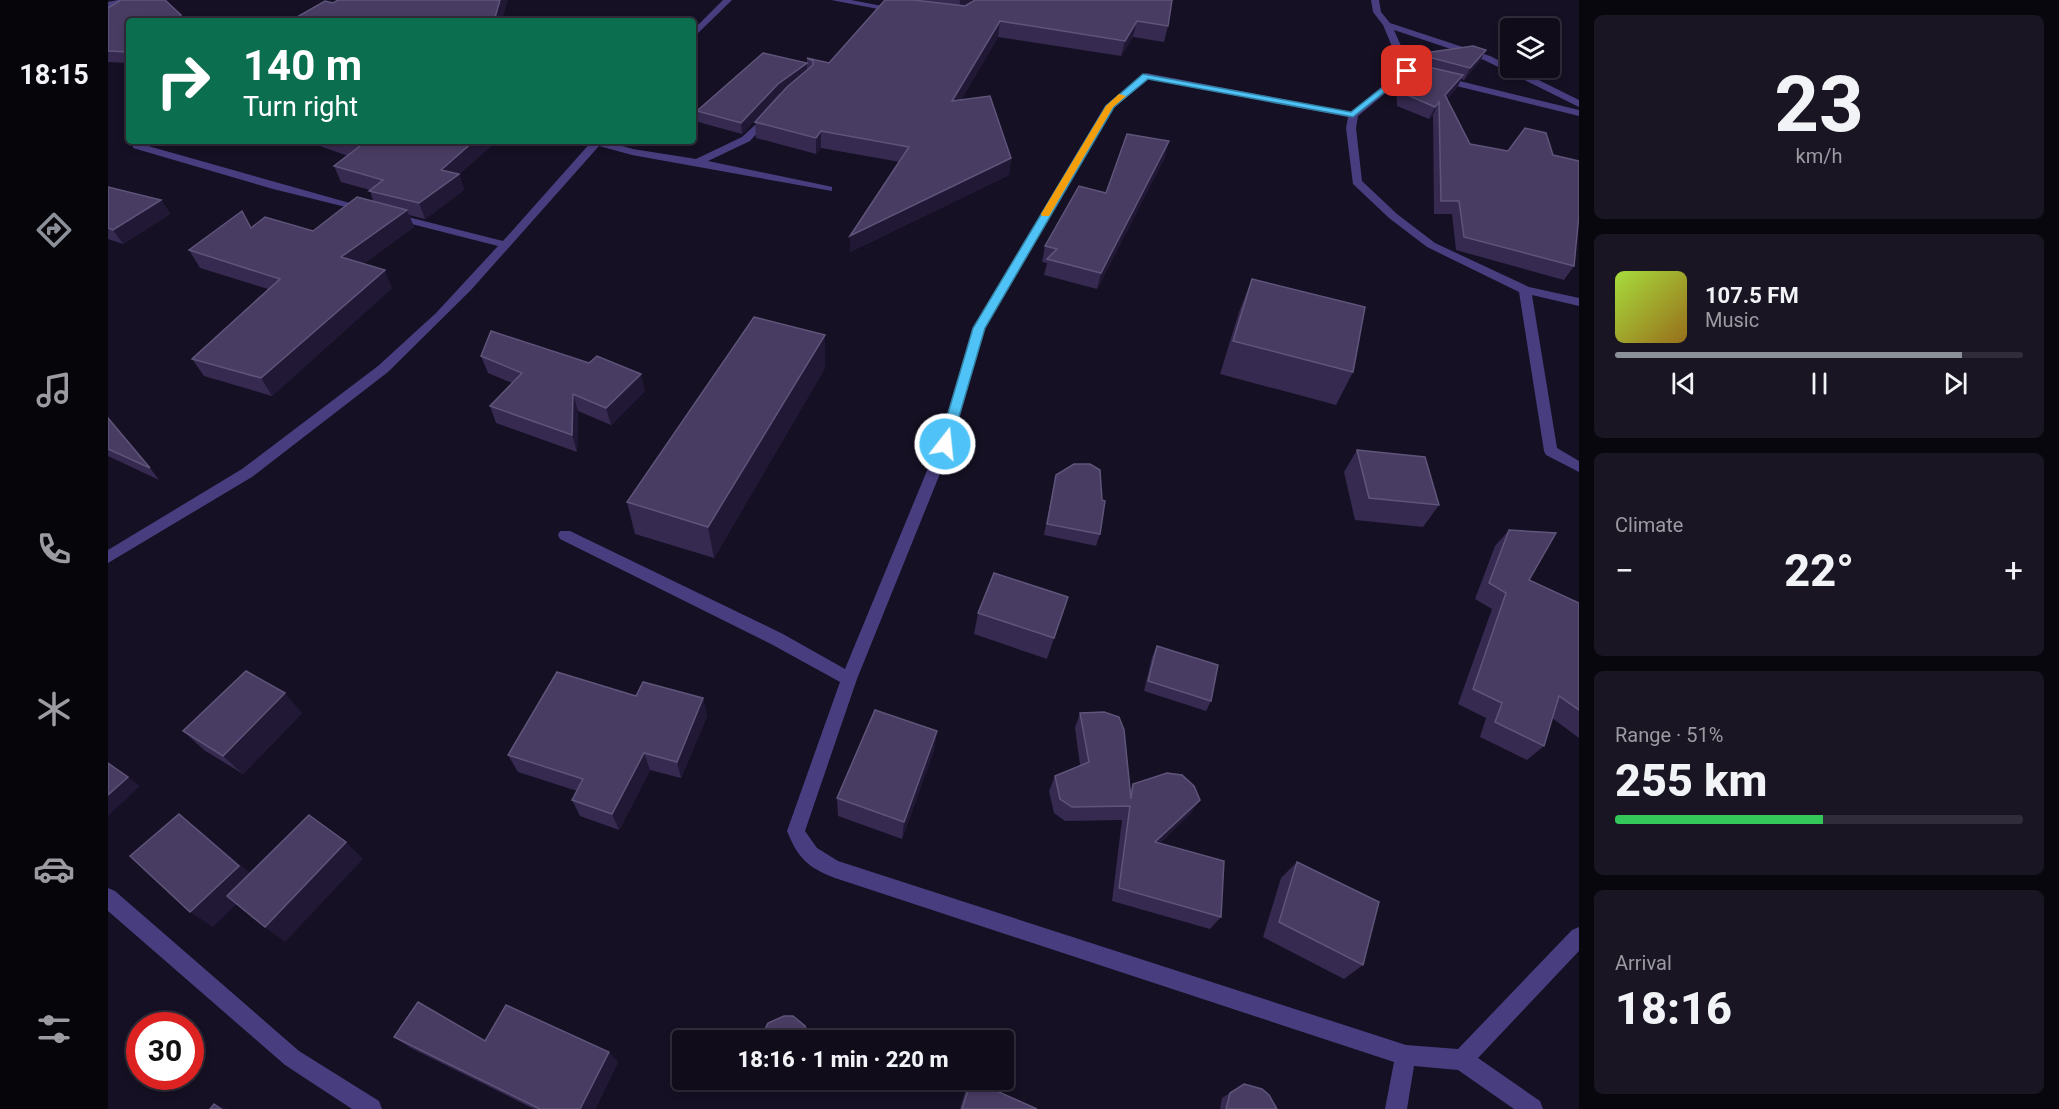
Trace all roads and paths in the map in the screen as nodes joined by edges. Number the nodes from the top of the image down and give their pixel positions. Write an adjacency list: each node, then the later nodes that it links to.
1 (128, 0): 5 (street)
2 (728, 0): 8 (street)
3 (835, 0): 6 (street)
4 (1375, 0): 7 (street)
5 (108, 5)
6 (912, 12)
7 (1387, 25): 10 (street); 13 (street)
8 (696, 32)
9 (1430, 76): 12 (street)
10 (1579, 104)
11 (776, 108): 17 (street)
12 (1579, 113)
13 (1353, 115): 20 (street); 25 (street)
14 (595, 144): 19 (street)
15 (604, 144): 17 (street)
16 (137, 146): 19 (street)
17 (697, 162): 18 (street)
18 (828, 189)
19 (506, 245): 24 (street)
20 (1524, 290): 21 (street); 22 (street)
21 (1579, 302)
22 (1579, 467)
23 (565, 535): 25 (street)
24 (108, 557)
25 (849, 679): 28 (street)
26 (108, 898): 30 (street)
27 (1579, 938): 29 (street)
28 (1406, 1055): 29 (street); 31 (street)
29 (1462, 1060): 32 (street)
30 (371, 1109)
31 (1396, 1109)
32 (1532, 1109)

